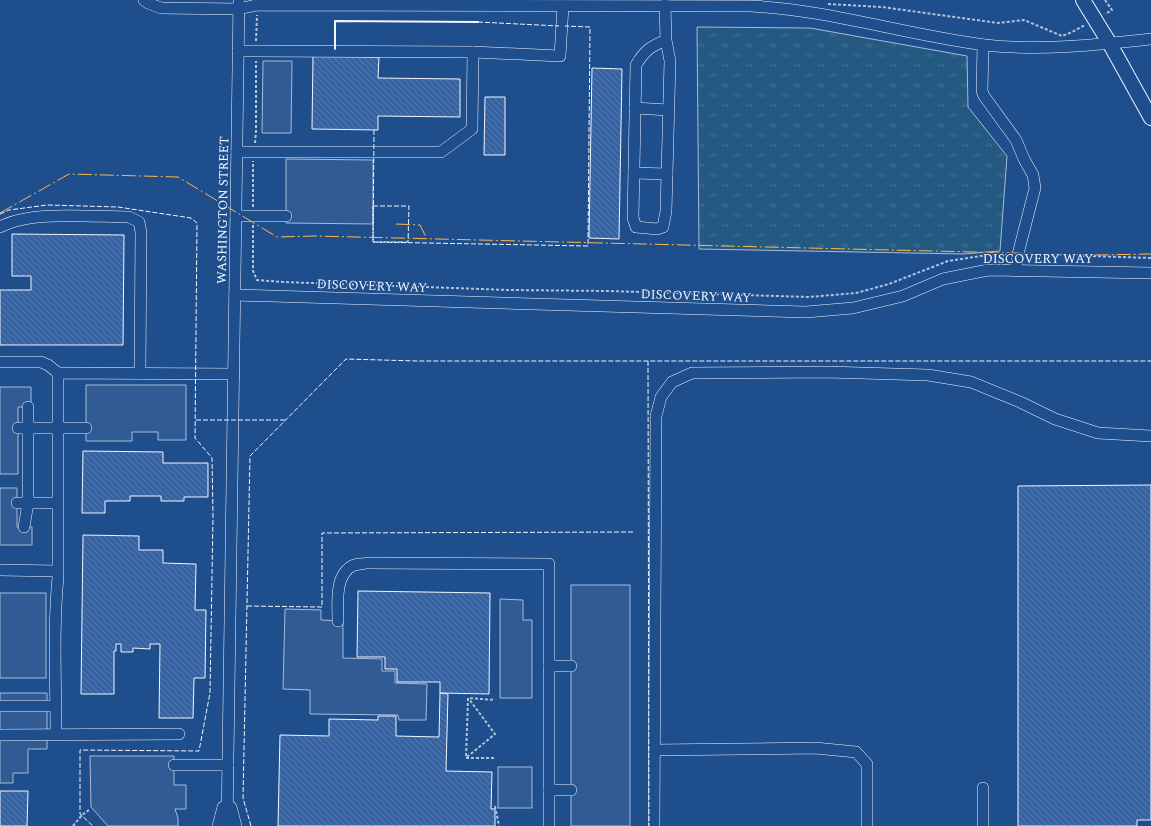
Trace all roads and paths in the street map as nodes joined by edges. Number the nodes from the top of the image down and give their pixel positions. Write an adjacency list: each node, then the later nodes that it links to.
1 (144, 0): 4 (street)
2 (1083, 0): 9 (main road)
3 (1104, 0): 9 (path)
4 (239, 4): 6 (street); 14 (street, WASHINGTON STREET)
5 (822, 4): 9 (path)
6 (256, 5): 8 (street); 15 (path)
7 (665, 5): 8 (street); 11 (street); 13 (street)
8 (563, 6): 16 (street)
9 (1095, 20): 12 (main road)
10 (1151, 39): 12 (street)
11 (666, 40): 17 (street); 18 (street)
12 (1110, 44): 13 (street); 19 (main road)
13 (983, 45): 28 (street)
14 (238, 51): 15 (street); 20 (street, WASHINGTON STREET)
15 (256, 51): 16 (street); 21 (path)
16 (473, 52): 21 (street)
17 (635, 108): 18 (street); 22 (street)
18 (668, 110): 23 (street)
19 (1151, 118)
20 (237, 152): 21 (street); 24 (street, WASHINGTON STREET)
21 (254, 152): 25 (path)
22 (634, 173): 23 (street); 23 (street)
23 (667, 174)
24 (236, 216): 25 (street); 32 (street, WASHINGTON STREET)
25 (253, 216): 26 (street); 28 (path)
26 (286, 216)
27 (0, 227): 35 (street)
28 (1018, 254): 29 (path); 30 (street)
29 (1151, 258)
30 (1016, 271): 31 (street, DISCOVERY WAY); 32 (street, DISCOVERY WAY)
31 (1151, 273)
32 (235, 295): 36 (street, WASHINGTON STREET)
33 (0, 362): 34 (street)
34 (58, 373): 35 (street); 39 (street)
35 (140, 373): 36 (street)
36 (234, 374): 61 (street, WASHINGTON STREET)
37 (28, 407): 38 (street)
38 (23, 428): 39 (street); 42 (street)
39 (58, 428): 40 (street); 43 (street)
40 (86, 428)
41 (1151, 436): 57 (street)
42 (23, 503): 43 (street); 44 (street)
43 (57, 503): 46 (street)
44 (24, 527)
45 (0, 570): 46 (street)
46 (57, 570): 53 (street)
47 (338, 621): 48 (street)
48 (549, 666): 49 (street); 63 (street)
49 (571, 666)
50 (468, 698): 51 (path); 58 (path); 58 (path)
51 (495, 700)
52 (0, 706): 53 (street)
53 (56, 706): 54 (street)
54 (56, 734): 55 (street); 56 (street)
55 (179, 734)
56 (0, 735)
57 (654, 750): 74 (street); 75 (street)
58 (466, 758): 59 (path)
59 (494, 758)
60 (174, 765): 61 (street)
61 (228, 765): 65 (street, WASHINGTON STREET)
62 (983, 788): 76 (street)
63 (549, 790): 64 (street); 73 (street)
64 (571, 790)
65 (227, 793): 69 (street); 70 (street); 71 (street)
66 (495, 806): 72 (path)
67 (89, 810): 68 (path)
68 (73, 826)
69 (218, 826)
70 (227, 826)
71 (236, 826)
72 (499, 826)
73 (549, 826)
74 (654, 826)
75 (868, 826)
76 (982, 826)

